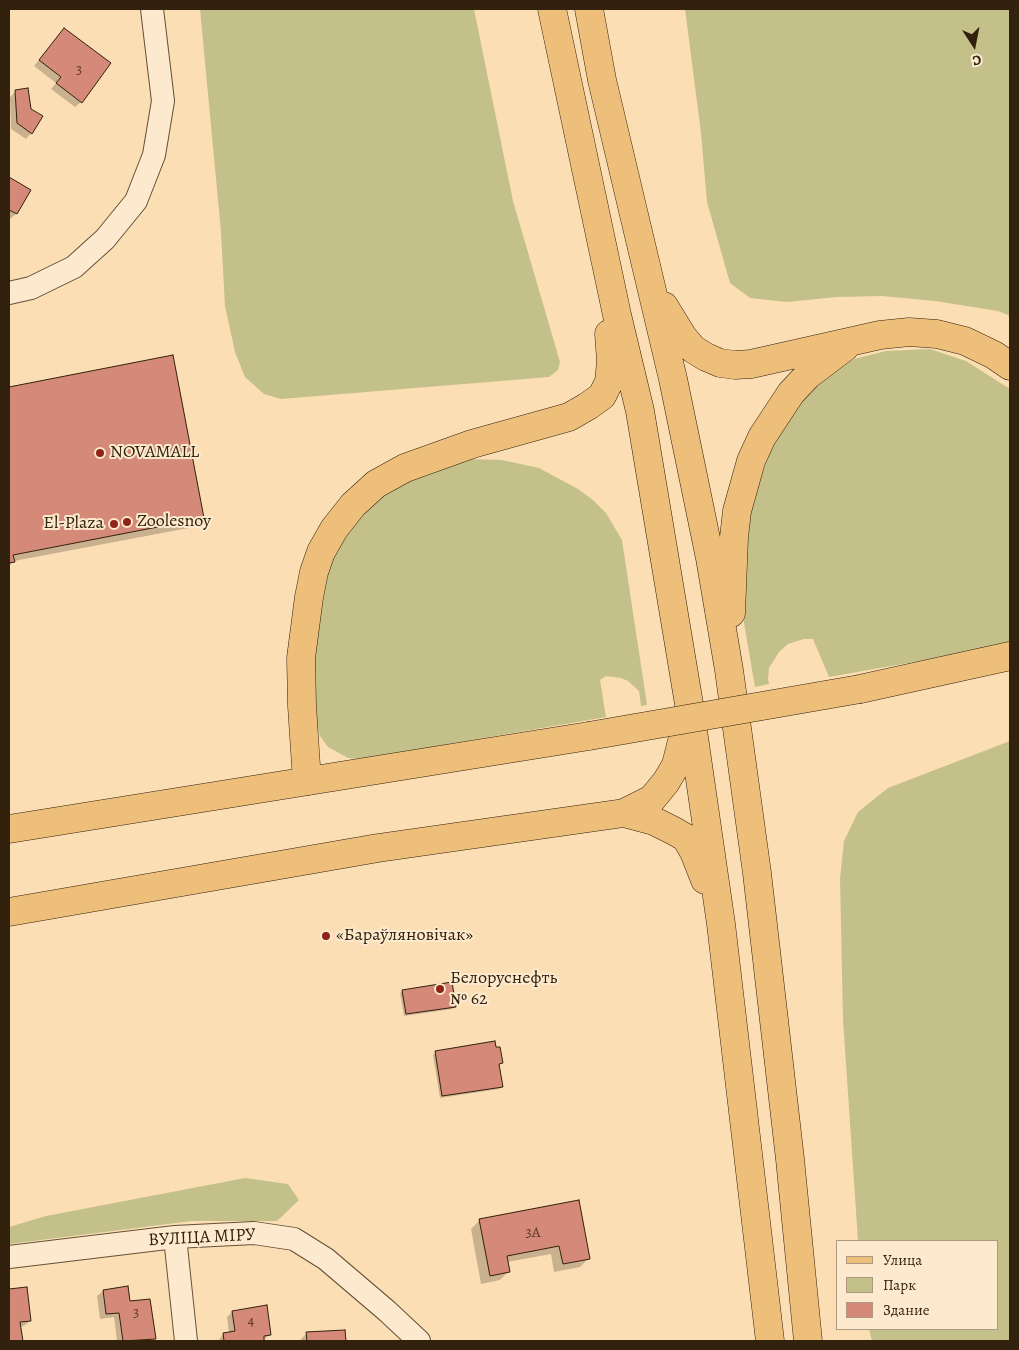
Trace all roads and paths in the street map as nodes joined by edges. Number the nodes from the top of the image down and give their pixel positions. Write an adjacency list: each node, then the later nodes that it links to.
1 (152, 9): 6 (street)
2 (552, 9): 4 (main road)
3 (589, 9): 5 (main road)
4 (605, 260): 11 (main road); 12 (main road)
5 (651, 286): 7 (main road); 10 (main road)
6 (9, 293)
7 (852, 341): 8 (main road); 10 (main road)
8 (1010, 366)
9 (1010, 656): 12 (main road, bridge)
10 (729, 670): 22 (main road)
11 (690, 710): 13 (main road); 16 (main road)
12 (307, 781): 14 (main road)
13 (624, 813): 15 (main road); 16 (main road)
14 (9, 829)
15 (9, 912)
16 (721, 924): 21 (main road)
17 (175, 1238): 18 (street, ВУЛІЦА МІРУ); 19 (street); 20 (street, ВУЛІЦА МІРУ)
18 (9, 1257)
19 (186, 1341)
20 (419, 1341)
21 (770, 1341)
22 (808, 1341)

